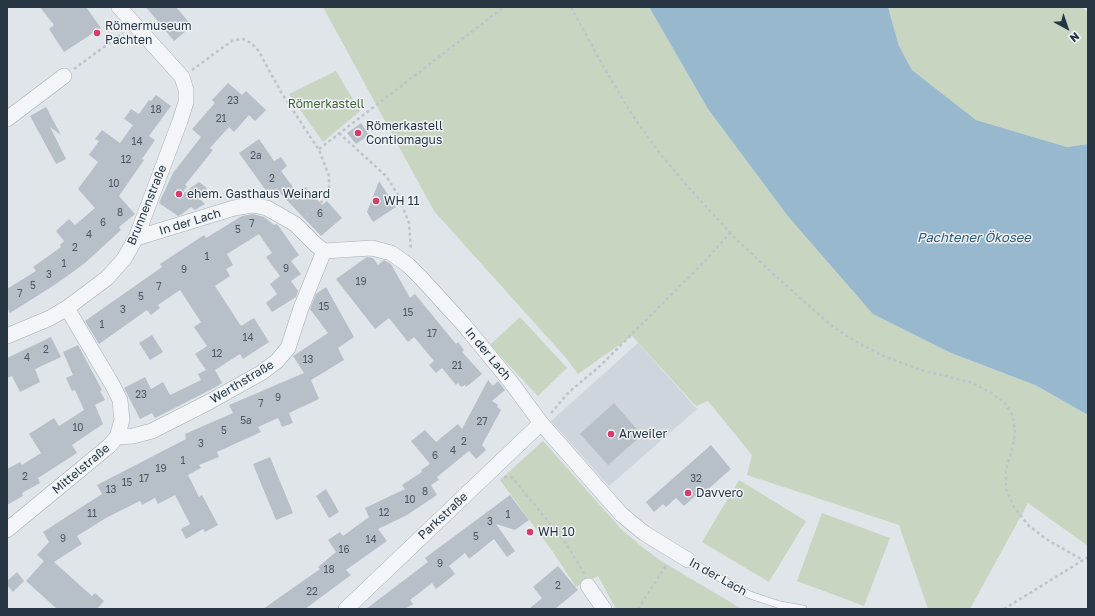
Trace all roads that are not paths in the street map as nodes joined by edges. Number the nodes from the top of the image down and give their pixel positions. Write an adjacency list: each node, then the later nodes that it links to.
1 (120, 7): 4 (street, Brunnenstraße)
2 (64, 76): 3 (street)
3 (7, 119)
4 (136, 238): 5 (street, In der Lach); 6 (street, Brunnenstraße)
5 (324, 250): 8 (street, In der Lach); 9 (street, Werthstraße)
6 (66, 308): 7 (street, Brunnenstraße); 9 (street, Mittelstraße)
7 (7, 336)
8 (541, 423): 11 (street, In der Lach); 14 (street, Parkstraße)
9 (117, 436): 10 (street, Mittelstraße)
10 (7, 530)
11 (688, 560): 15 (lane, In der Lach)
12 (588, 586): 13 (street)
13 (597, 606)
14 (346, 609)
15 (803, 609)

